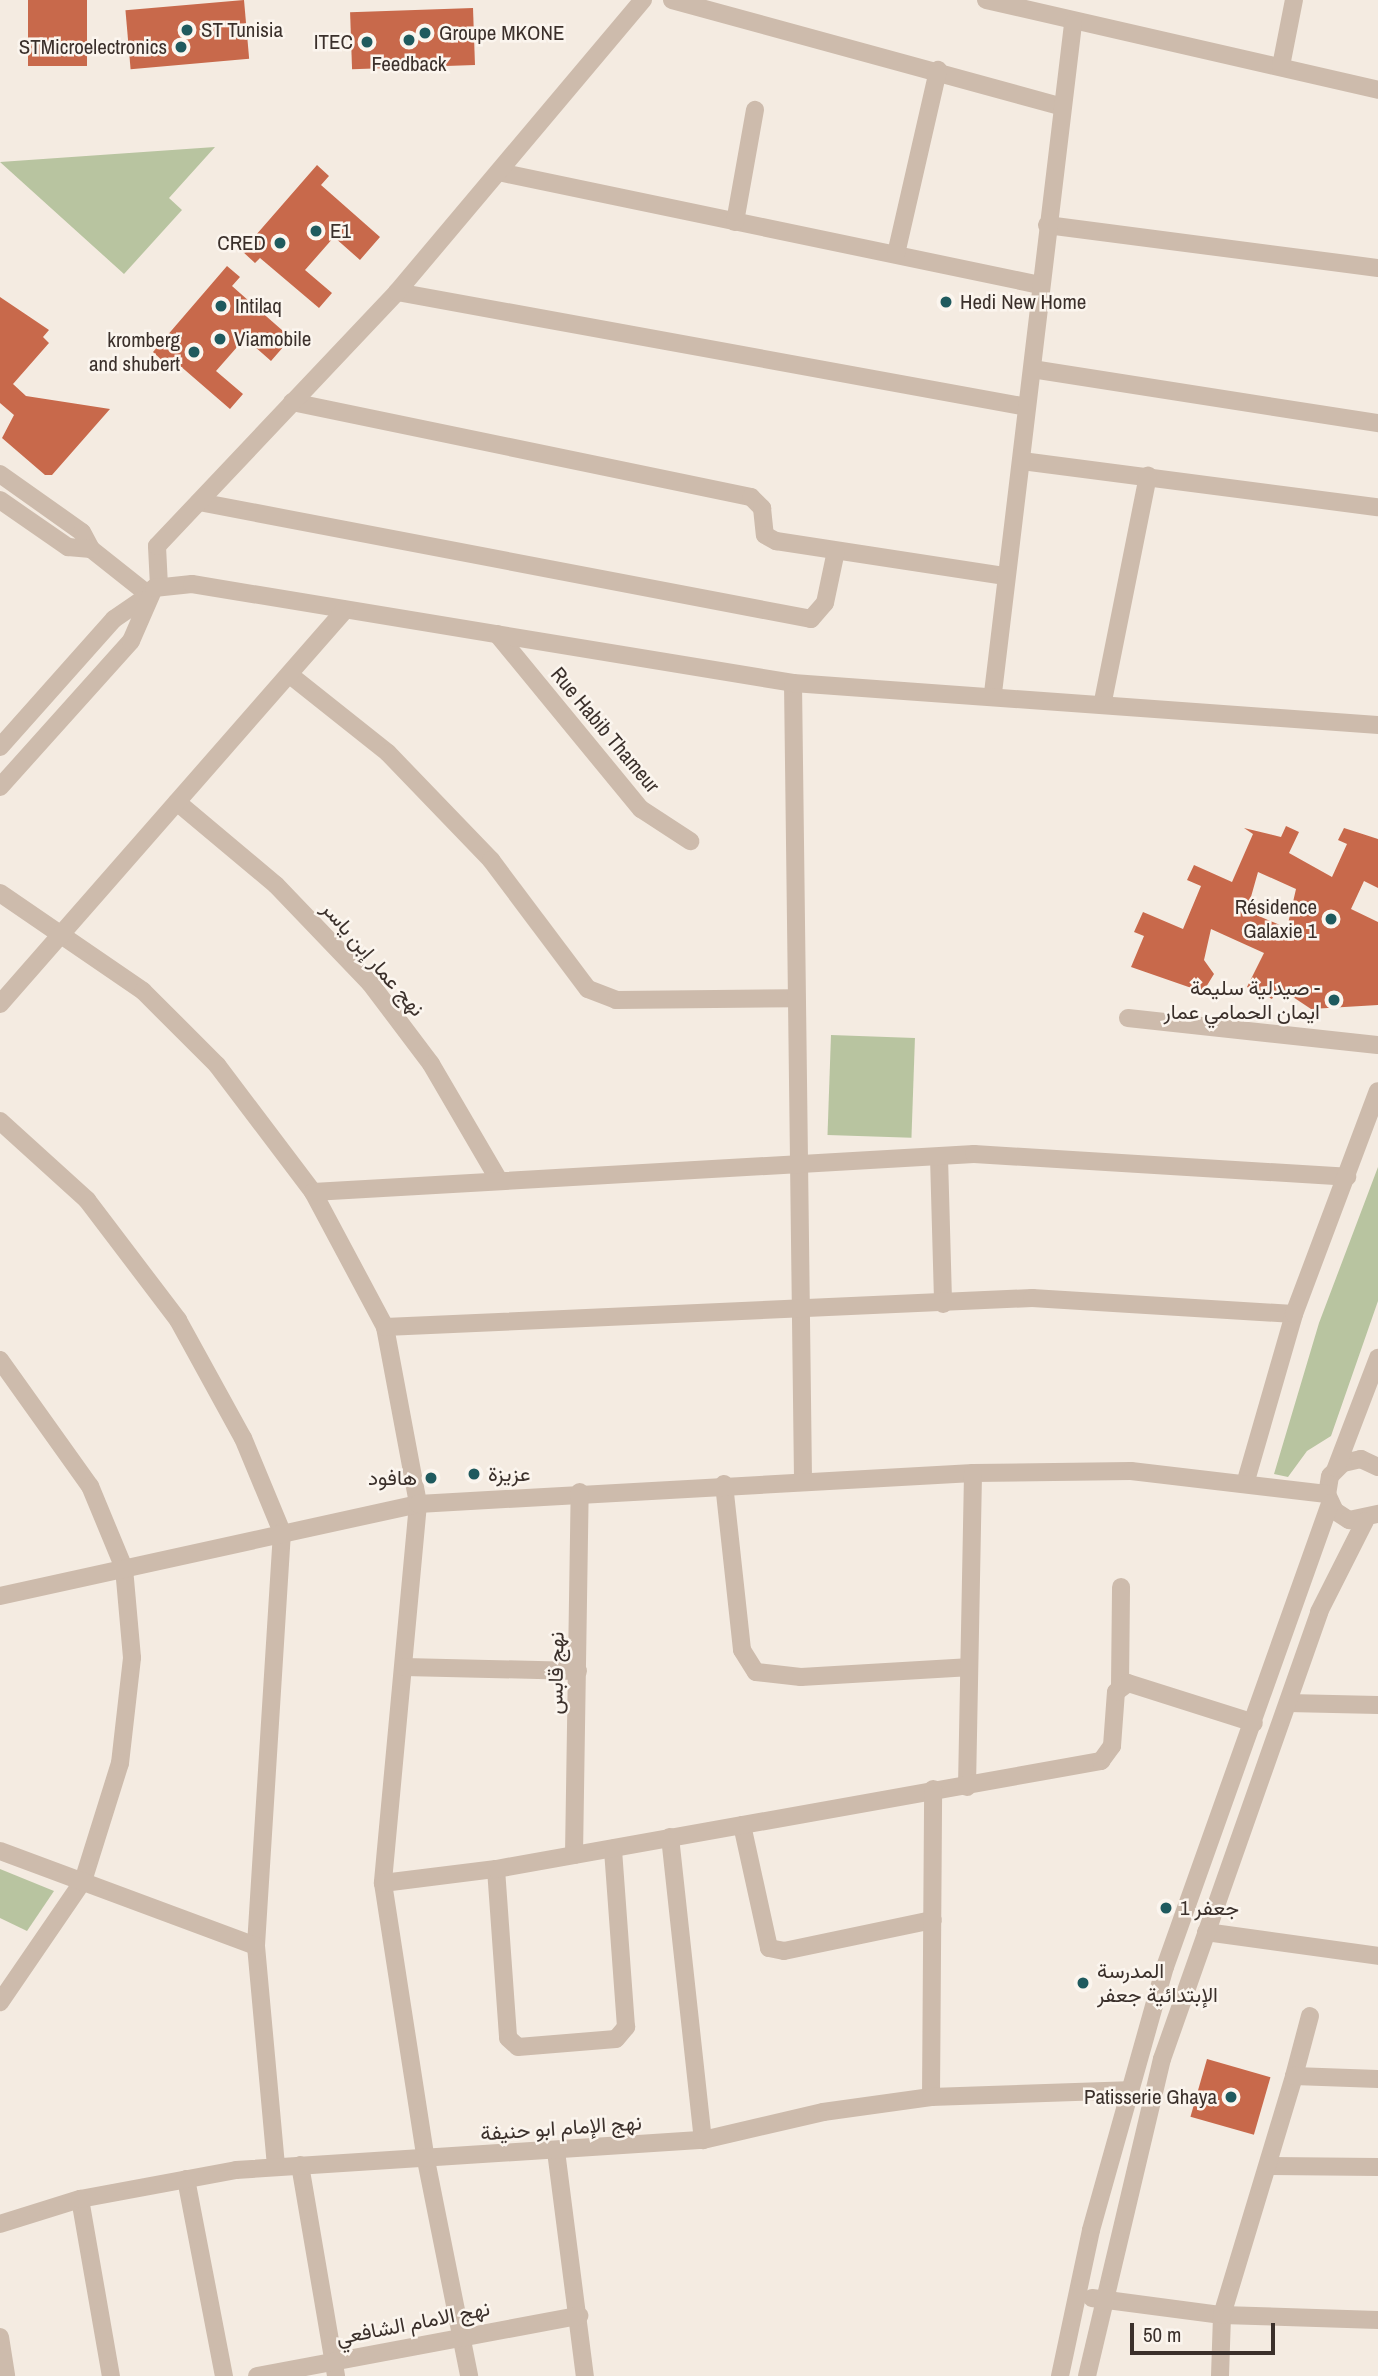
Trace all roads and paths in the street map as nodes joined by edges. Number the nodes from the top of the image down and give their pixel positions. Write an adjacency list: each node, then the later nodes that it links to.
1 (643, 0): 11 (street)
2 (672, 0): 7 (street)
3 (986, 0): 5 (street)
4 (1294, 0): 6 (street)
5 (1073, 24): 6 (street); 9 (street)
6 (1281, 66): 8 (street)
7 (938, 71): 9 (street); 14 (street)
8 (1378, 90)
9 (1062, 107): 13 (street)
10 (755, 110): 12 (street)
11 (503, 173): 12 (street); 17 (street)
12 (735, 222): 14 (street)
13 (1047, 225): 15 (street); 16 (street)
14 (896, 254): 16 (street)
15 (1378, 268)
16 (1040, 285): 18 (street)
17 (397, 292): 19 (street); 20 (street)
18 (1032, 369): 20 (street); 21 (street)
19 (292, 402): 26 (street); 29 (street)
20 (1027, 407): 22 (street)
21 (1378, 423)
22 (1022, 461): 24 (street); 30 (street)
23 (0, 474): 28 (street)
24 (1148, 475): 27 (street); 37 (street)
25 (0, 500): 28 (street)
26 (199, 502): 29 (street); 31 (street)
27 (1378, 507)
28 (91, 549): 31 (street)
29 (836, 551): 30 (street)
30 (1005, 576): 36 (street)
31 (154, 591): 32 (street); 39 (street); 40 (street)
32 (345, 610): 33 (street); 34 (street)
33 (497, 634): 35 (street); 42 (street, Rue Habib Thameur)
34 (290, 675): 41 (street); 45 (street)
35 (793, 683): 36 (street); 45 (street)
36 (993, 693): 37 (street)
37 (1103, 701): 38 (street)
38 (1378, 725)
39 (0, 747)
40 (0, 787)
41 (177, 802): 44 (street); 53 (street, نهج عمار إبن ياسر)
42 (690, 841)
43 (0, 893): 44 (street)
44 (64, 931): 46 (street); 55 (street)
45 (795, 998): 52 (street)
46 (0, 1004)
47 (1128, 1018): 48 (street)
48 (1378, 1045)
49 (1378, 1091): 54 (street)
50 (0, 1121): 72 (street)
51 (939, 1157): 52 (street); 54 (street); 56 (street)
52 (799, 1163): 53 (street); 57 (street)
53 (497, 1177): 55 (street)
54 (1347, 1177): 58 (street)
55 (313, 1192): 59 (street)
56 (943, 1304): 57 (street); 58 (street)
57 (804, 1308): 59 (street); 65 (street)
58 (1294, 1314): 67 (street)
59 (385, 1327): 70 (street)
60 (1378, 1359): 63 (street)
61 (0, 1360): 73 (street)
62 (1378, 1466): 63 (street)
63 (1336, 1468): 69 (street)
64 (973, 1472): 65 (street); 67 (street); 77 (street)
65 (803, 1482): 66 (street)
66 (724, 1484): 68 (street); 77 (street)
67 (1245, 1484): 69 (street)
68 (580, 1492): 70 (street); 78 (street, نهج قابس)
69 (1328, 1499): 71 (street); 82 (street)
70 (418, 1504): 72 (street); 76 (street)
71 (1373, 1517): 80 (street)
72 (282, 1532): 73 (street); 95 (street)
73 (124, 1568): 75 (street); 91 (street)
74 (1121, 1587): 79 (street)
75 (0, 1596)
76 (404, 1667): 78 (street); 92 (street)
77 (967, 1667): 83 (street)
78 (578, 1671): 89 (street, نهج قابس)
79 (1120, 1686): 82 (street); 83 (street)
80 (1288, 1703): 81 (street); 94 (street)
81 (1378, 1705)
82 (1254, 1723): 101 (street)
83 (967, 1787): 84 (street)
84 (933, 1789): 85 (street); 93 (street)
85 (742, 1825): 86 (street); 93 (street)
86 (670, 1837): 87 (street); 103 (street)
87 (613, 1848): 89 (street); 90 (street)
88 (0, 1851): 91 (street)
89 (574, 1855): 90 (street)
90 (496, 1869): 92 (street)
91 (83, 1881): 95 (street); 97 (street)
92 (383, 1882): 105 (street)
93 (933, 1920): 102 (street)
94 (1206, 1932): 96 (street); 114 (street)
95 (256, 1947): 107 (street)
96 (1378, 1956)
97 (0, 2002)
98 (1310, 2016): 99 (street)
99 (1294, 2076): 100 (street); 108 (street)
100 (1378, 2079)
101 (1127, 2091): 102 (street, نهج الإمام ابو حنيفة); 113 (street)
102 (931, 2098): 103 (street, نهج الإمام ابو حنيفة)
103 (703, 2140): 104 (street, نهج الإمام ابو حنيفة)
104 (556, 2151): 105 (street, نهج الإمام ابو حنيفة); 116 (street)
105 (426, 2160): 106 (street, نهج الإمام ابو حنيفة); 119 (street)
106 (300, 2165): 107 (street, نهج الإمام ابو حنيفة); 120 (street)
107 (276, 2166): 110 (street, نهج الإمام ابو حنيفة)
108 (1271, 2166): 109 (street); 115 (street)
109 (1378, 2166)
110 (186, 2179): 111 (street, نهج الإمام ابو حنيفة); 123 (street)
111 (80, 2199): 112 (street, نهج الإمام ابو حنيفة); 122 (street)
112 (0, 2224)
113 (1078, 2296): 114 (street); 127 (street)
114 (1104, 2299): 115 (street); 128 (street)
115 (1222, 2315): 117 (street); 129 (street)
116 (579, 2316): 119 (street, نهج الامام الشافعي); 126 (street)
117 (1378, 2320)
118 (0, 2337): 121 (street)
119 (461, 2337): 120 (street, نهج الامام الشافعي); 125 (street)
120 (335, 2369): 124 (street, نهج الامام الشافعي)
121 (6, 2376)
122 (111, 2376)
123 (224, 2376)
124 (257, 2376)
125 (469, 2376)
126 (585, 2376)
127 (1060, 2376)
128 (1087, 2376)
129 (1220, 2376)

